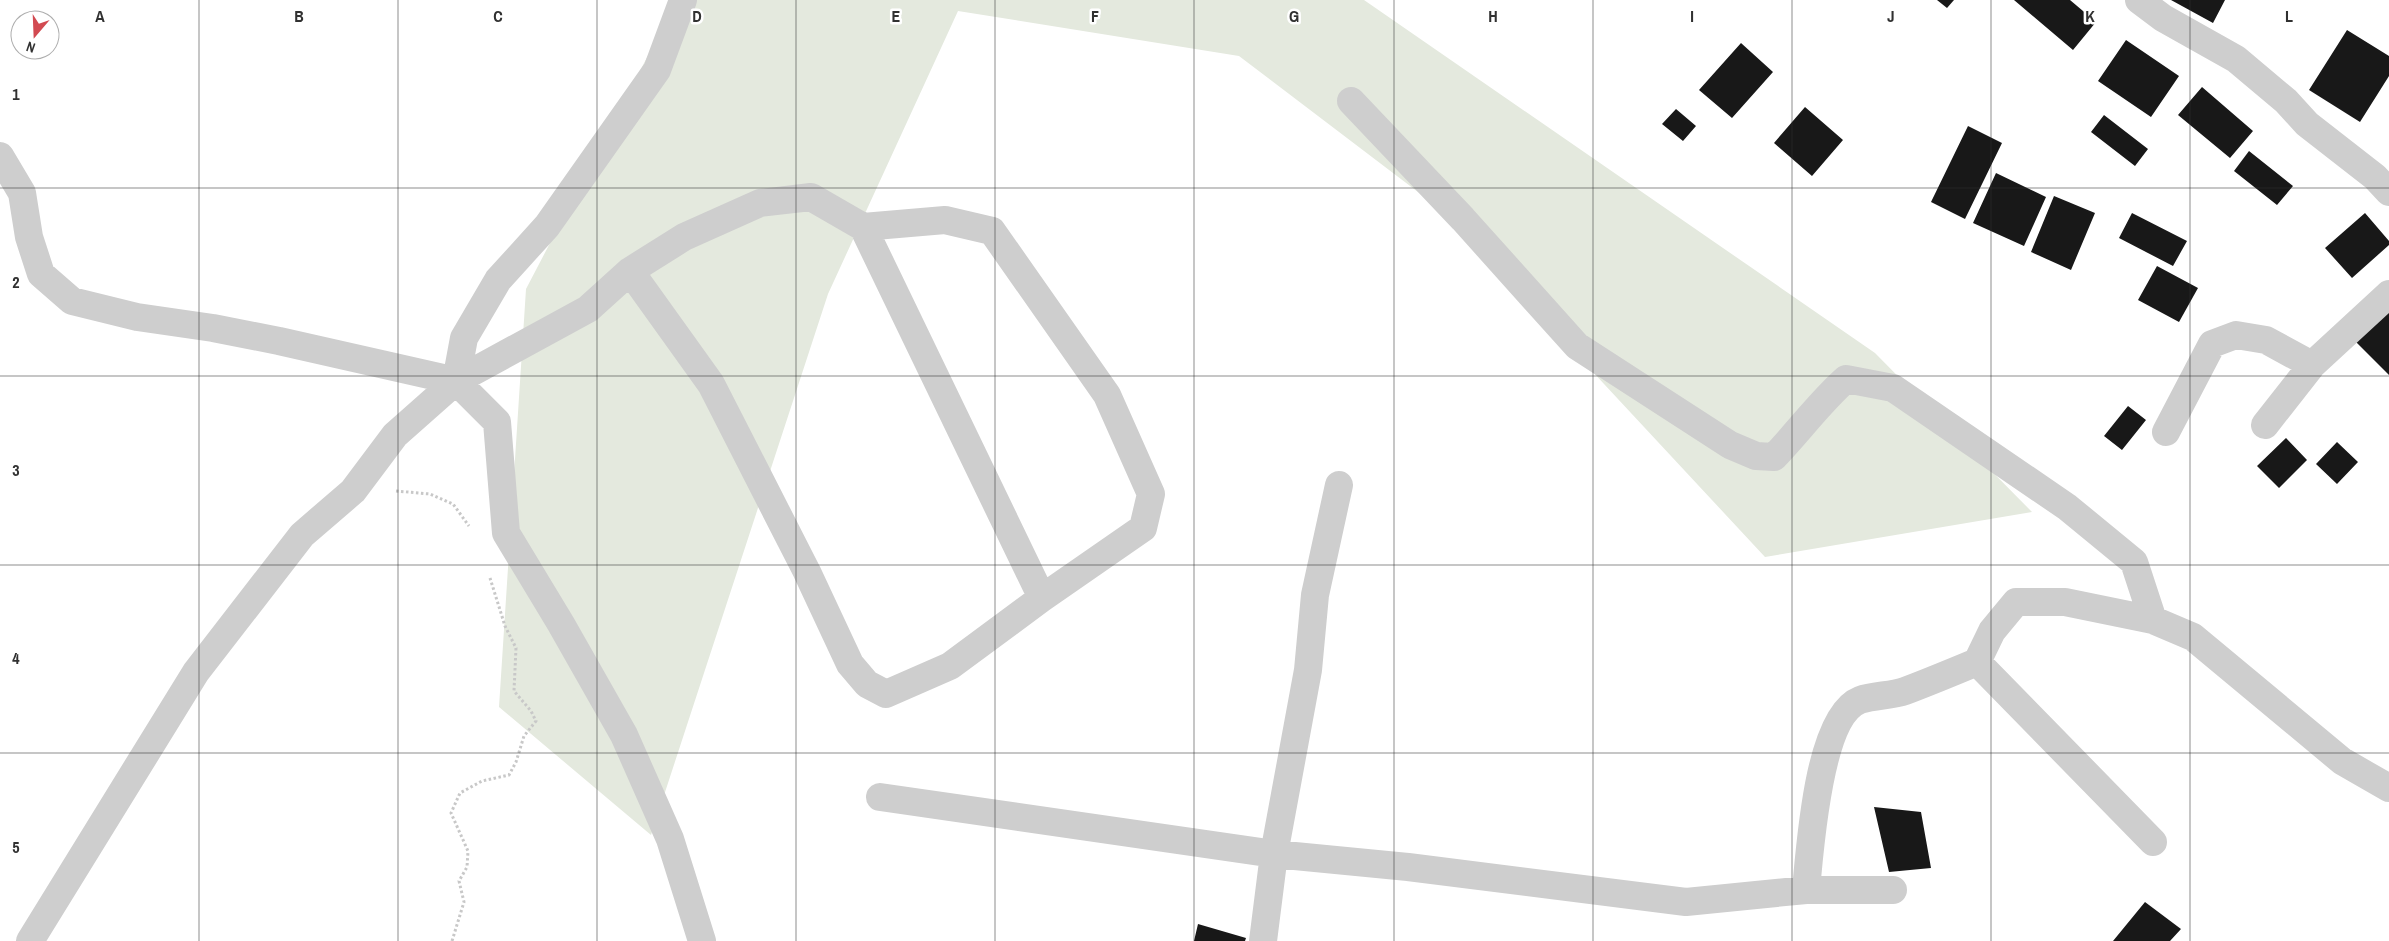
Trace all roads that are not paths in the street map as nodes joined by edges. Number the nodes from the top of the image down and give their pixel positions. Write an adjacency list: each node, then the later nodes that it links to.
1 (683, 0): 10 (street)
2 (2140, 0): 5 (street)
3 (1351, 101): 15 (street)
4 (0, 156): 10 (street)
5 (2389, 192)
6 (863, 226): 7 (street); 14 (street); 14 (street)
7 (630, 271): 10 (street); 14 (street)
8 (2389, 294): 9 (street)
9 (2312, 365): 11 (street); 12 (street)
10 (456, 381): 23 (street); 24 (street)
11 (2265, 425)
12 (2166, 432)
13 (1339, 485): 20 (street)
14 (1042, 598)
15 (2153, 620): 16 (street); 17 (street)
16 (1976, 662): 19 (street); 21 (street)
17 (2389, 788)
18 (880, 797): 20 (street)
19 (2153, 842)
20 (1274, 854): 21 (street); 25 (street)
21 (1806, 890): 22 (street)
22 (1893, 890)
23 (30, 941)
24 (702, 941)
25 (1263, 941)

